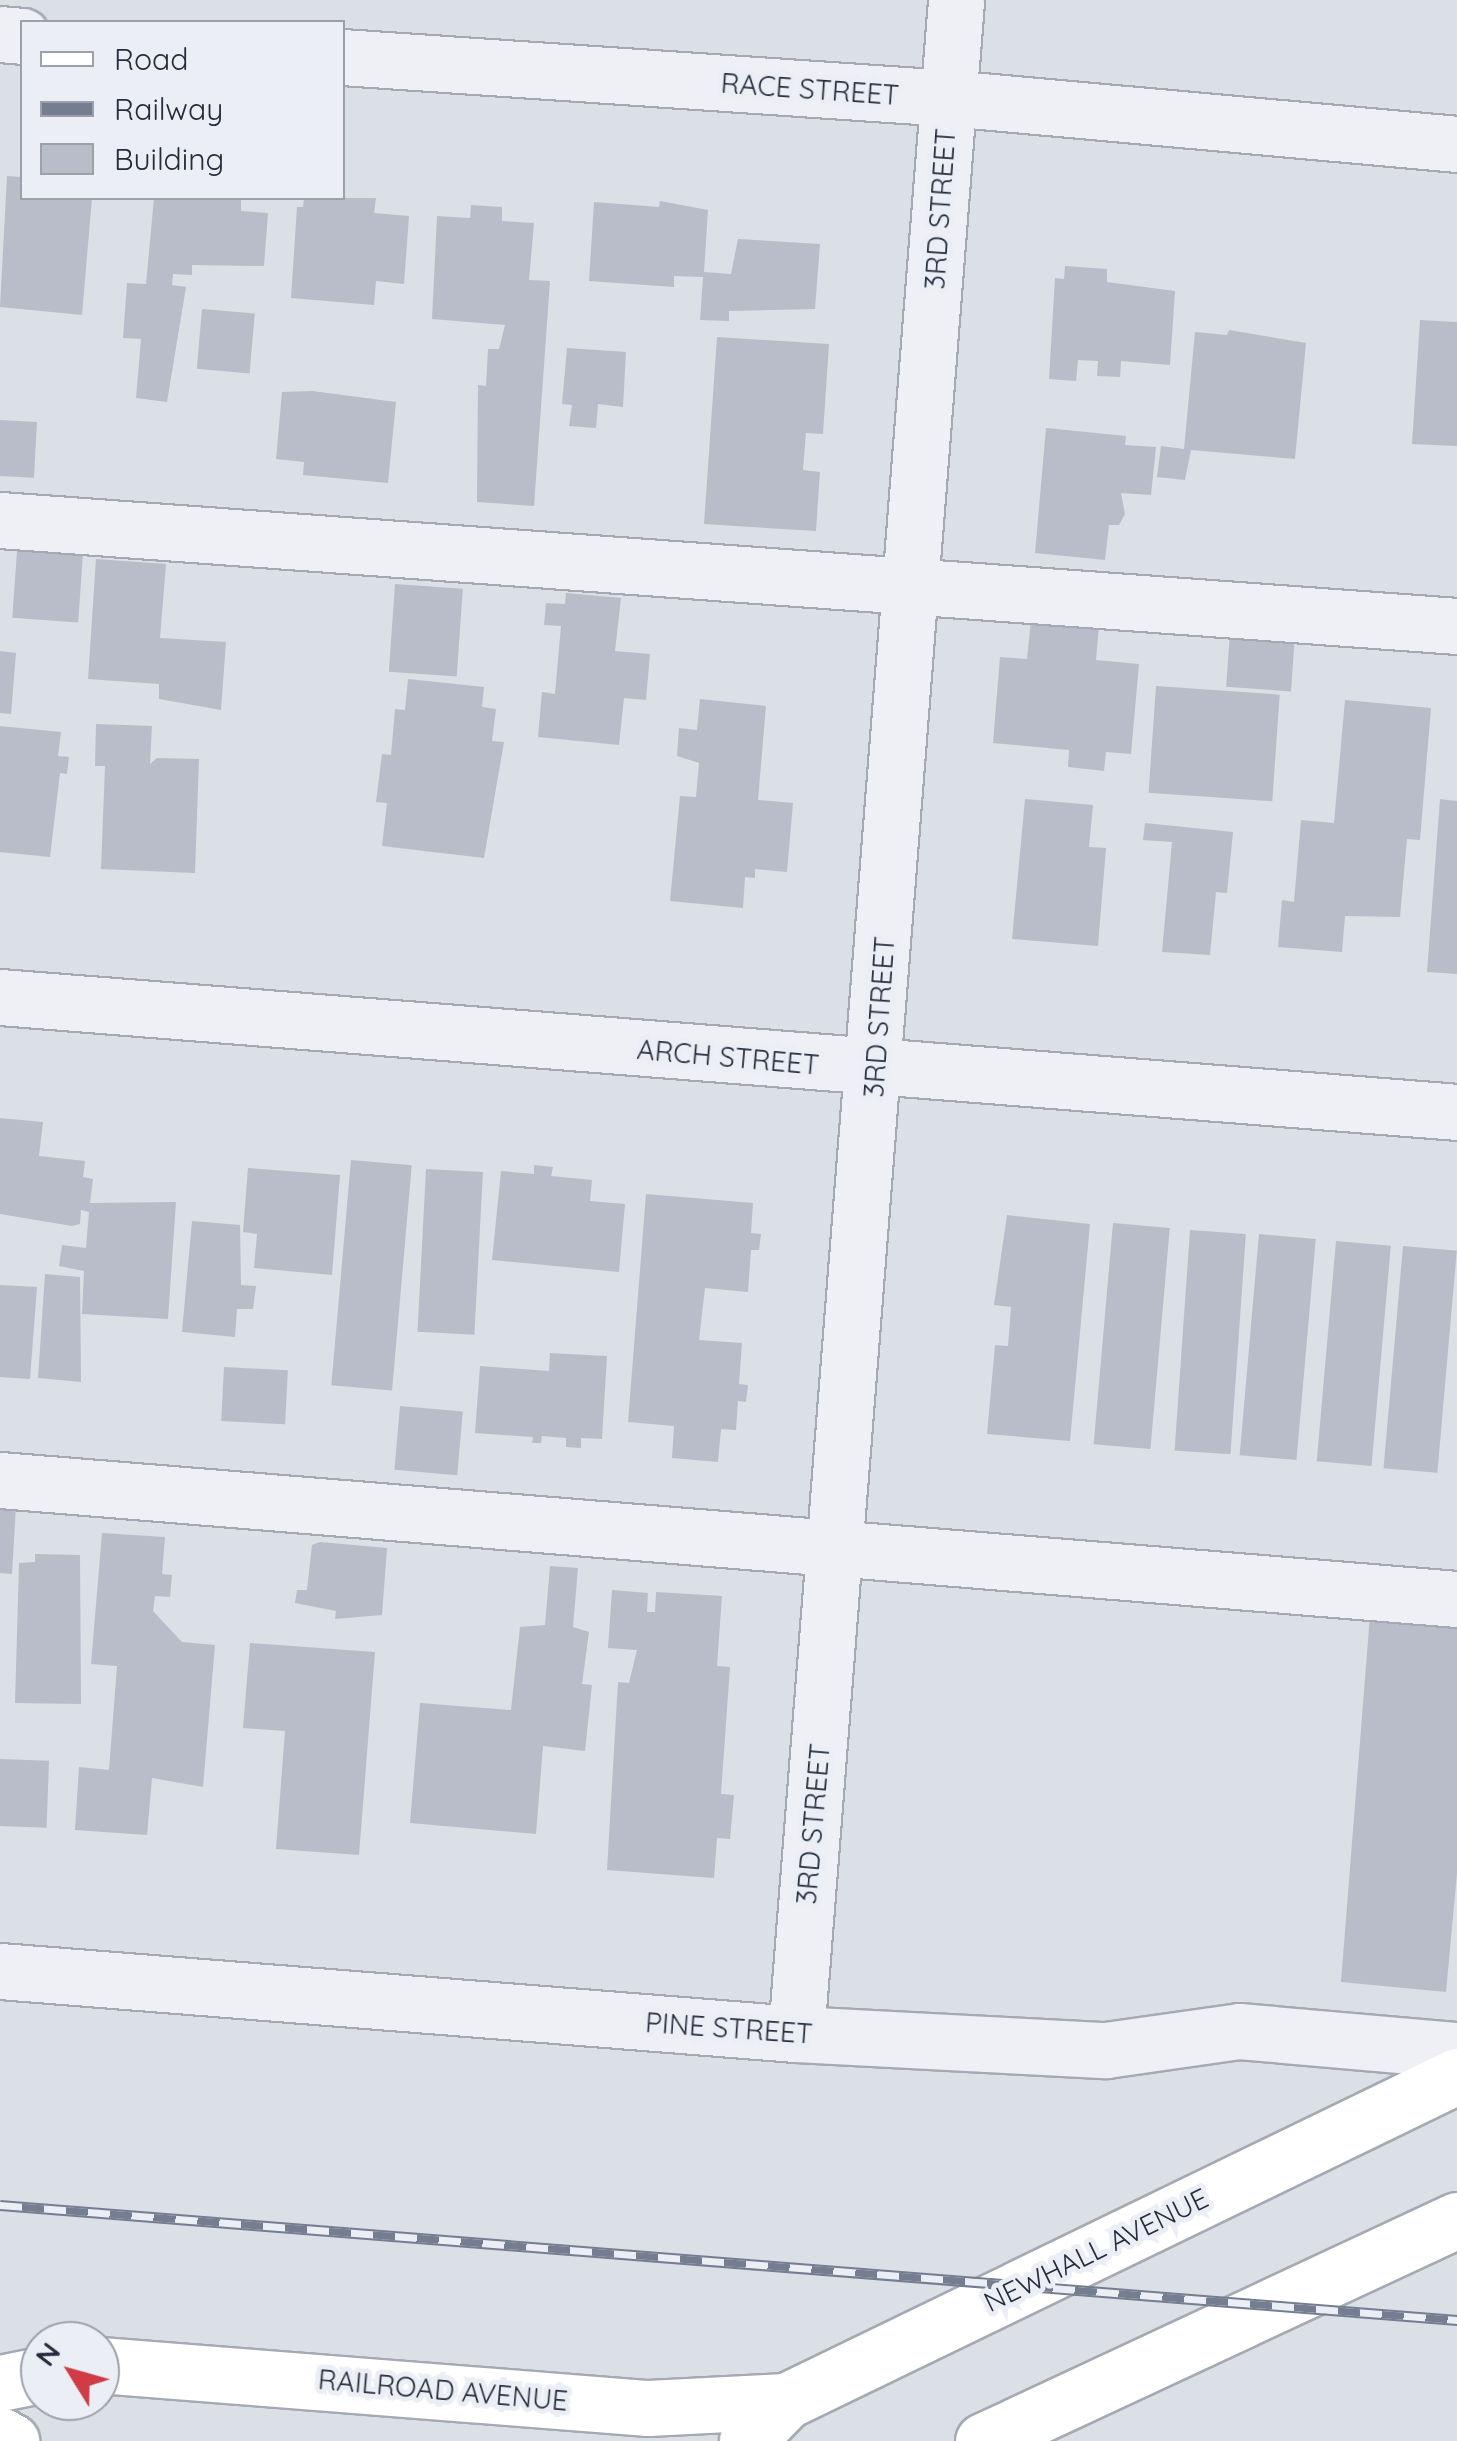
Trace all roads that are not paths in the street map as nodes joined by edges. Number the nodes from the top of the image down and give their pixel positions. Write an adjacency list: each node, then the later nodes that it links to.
1 (956, 0): 3 (street, 3RD STREET)
2 (345, 57): 3 (street, RACE STREET)
3 (948, 98): 4 (street, RACE STREET); 6 (street, 3RD STREET)
4 (1457, 144)
5 (0, 520): 6 (street)
6 (911, 590): 7 (street); 9 (street, 3RD STREET)
7 (1457, 626)
8 (0, 996): 9 (street, ARCH STREET)
9 (875, 1069): 10 (street, ARCH STREET); 12 (street, 3RD STREET)
10 (1457, 1112)
11 (0, 1480): 12 (street)
12 (835, 1550): 13 (street); 15 (street, 3RD STREET)
13 (1457, 1599)
14 (0, 1971): 15 (street, PINE STREET)
15 (796, 2034): 16 (street, PINE STREET)
16 (1457, 2050)
17 (1457, 2076): 20 (main road, NEWHALL AVENUE)
18 (1457, 2220): 24 (main road)
19 (120, 2367): 20 (main road, RAILROAD AVENUE)
20 (786, 2402): 23 (main road, NEWHALL AVENUE)
21 (0, 2435): 22 (main road)
22 (12, 2441)
23 (747, 2441)
24 (983, 2441)

